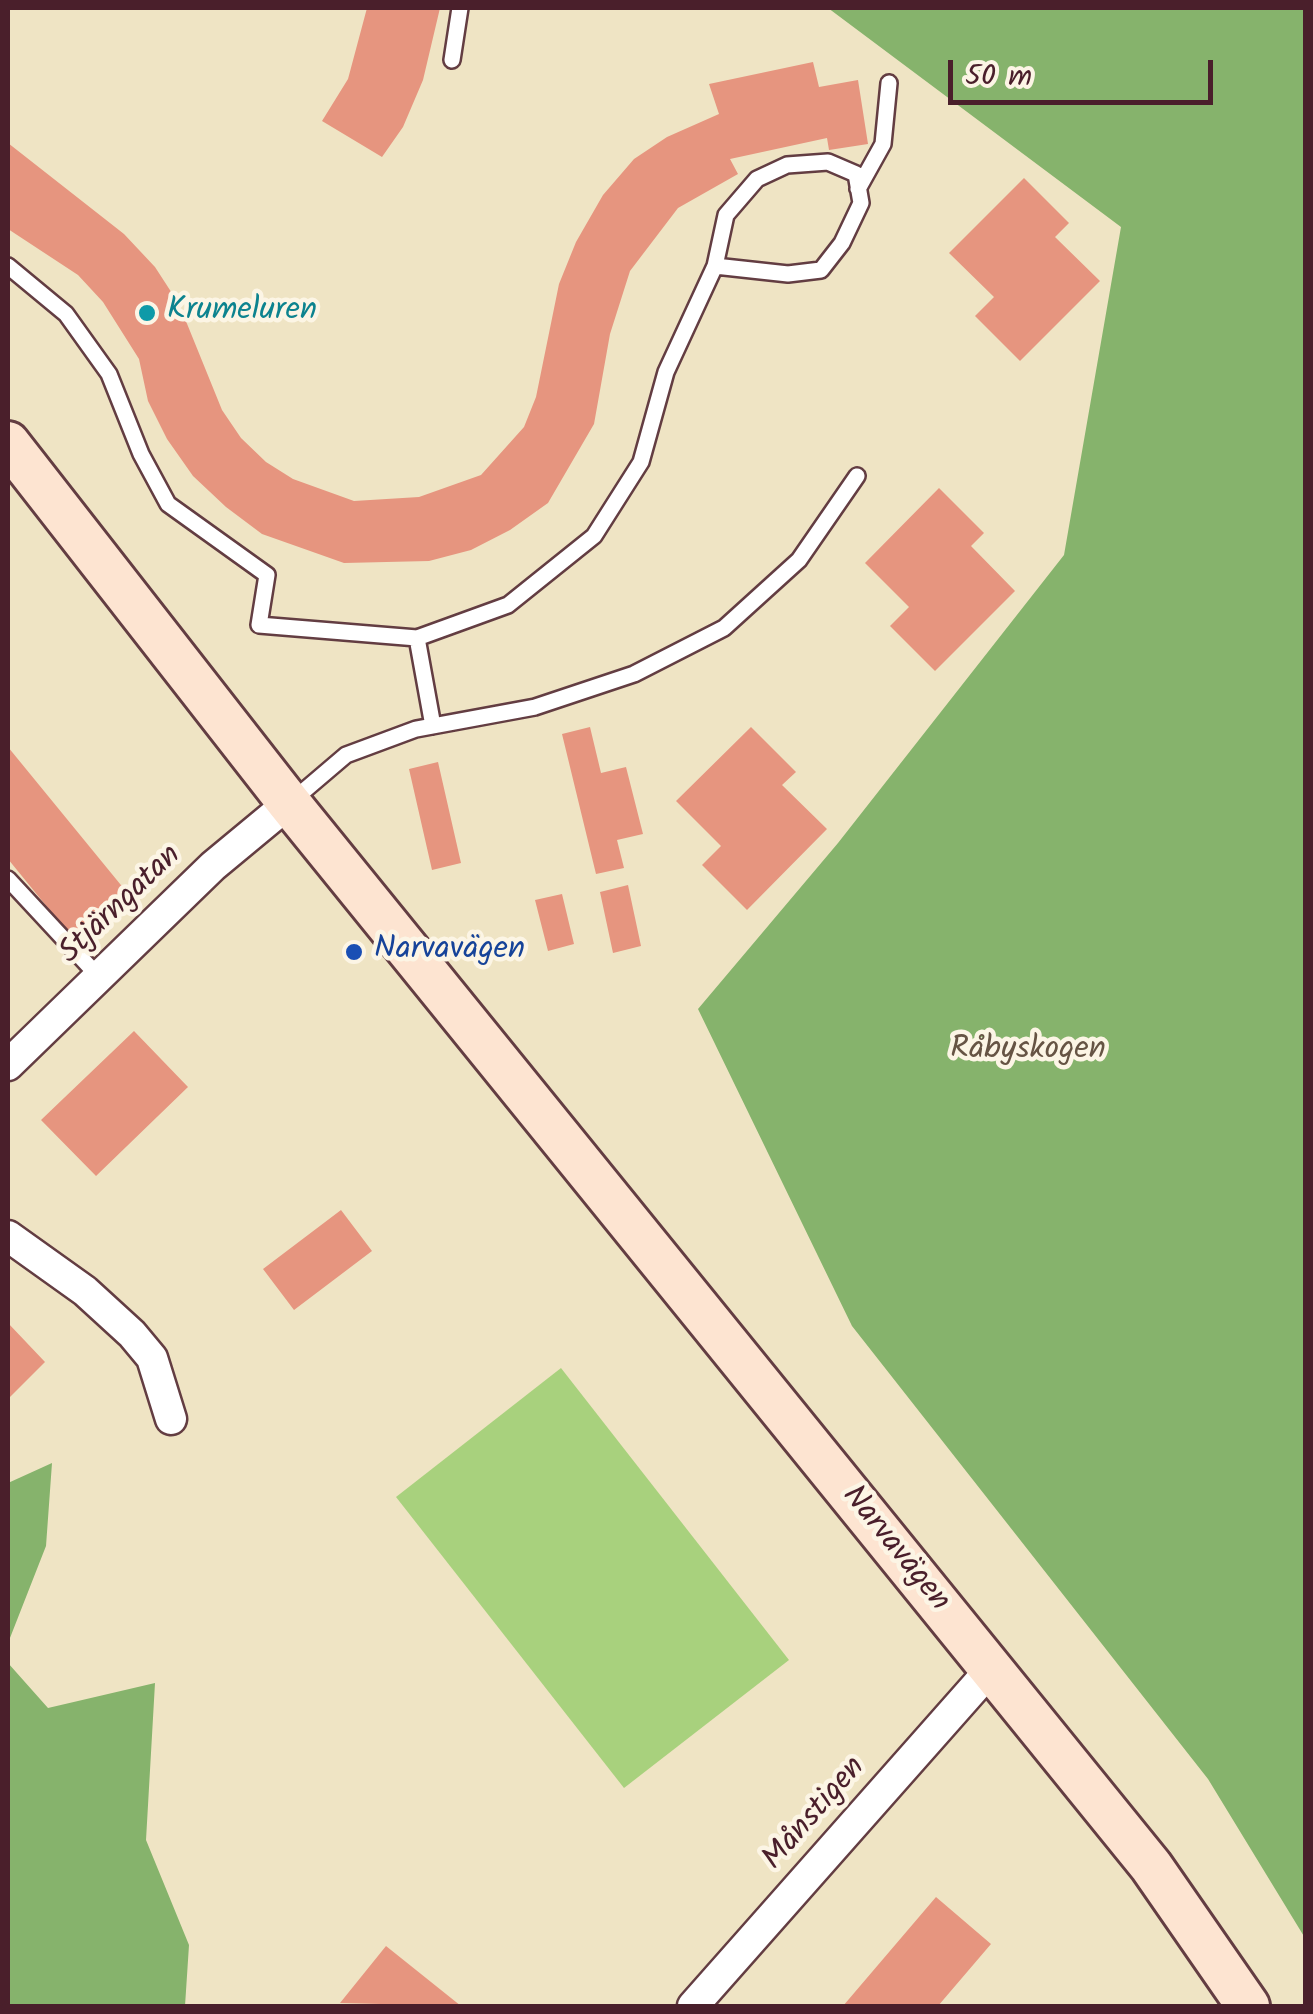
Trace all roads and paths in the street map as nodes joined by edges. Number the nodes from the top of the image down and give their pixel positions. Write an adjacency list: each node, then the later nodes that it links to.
1 (460, 8): 2 (lane)
2 (452, 60)
3 (889, 83): 4 (lane)
4 (858, 189): 6 (lane); 6 (lane)
5 (8, 266): 9 (lane)
6 (714, 266): 9 (lane)
7 (8, 443): 11 (main road, Narvavägen)
8 (857, 476): 10 (lane)
9 (417, 638): 10 (lane)
10 (433, 726): 11 (lane)
11 (289, 803): 13 (street, Stjärngatan); 17 (main road, Narvavägen)
12 (8, 878): 13 (lane)
13 (98, 977): 14 (street, Stjärngatan)
14 (8, 1065)
15 (8, 1236): 16 (street)
16 (171, 1418)
17 (991, 1669): 18 (street, Månstigen); 19 (main road, Narvavägen)
18 (693, 2006)
19 (1248, 2006)

